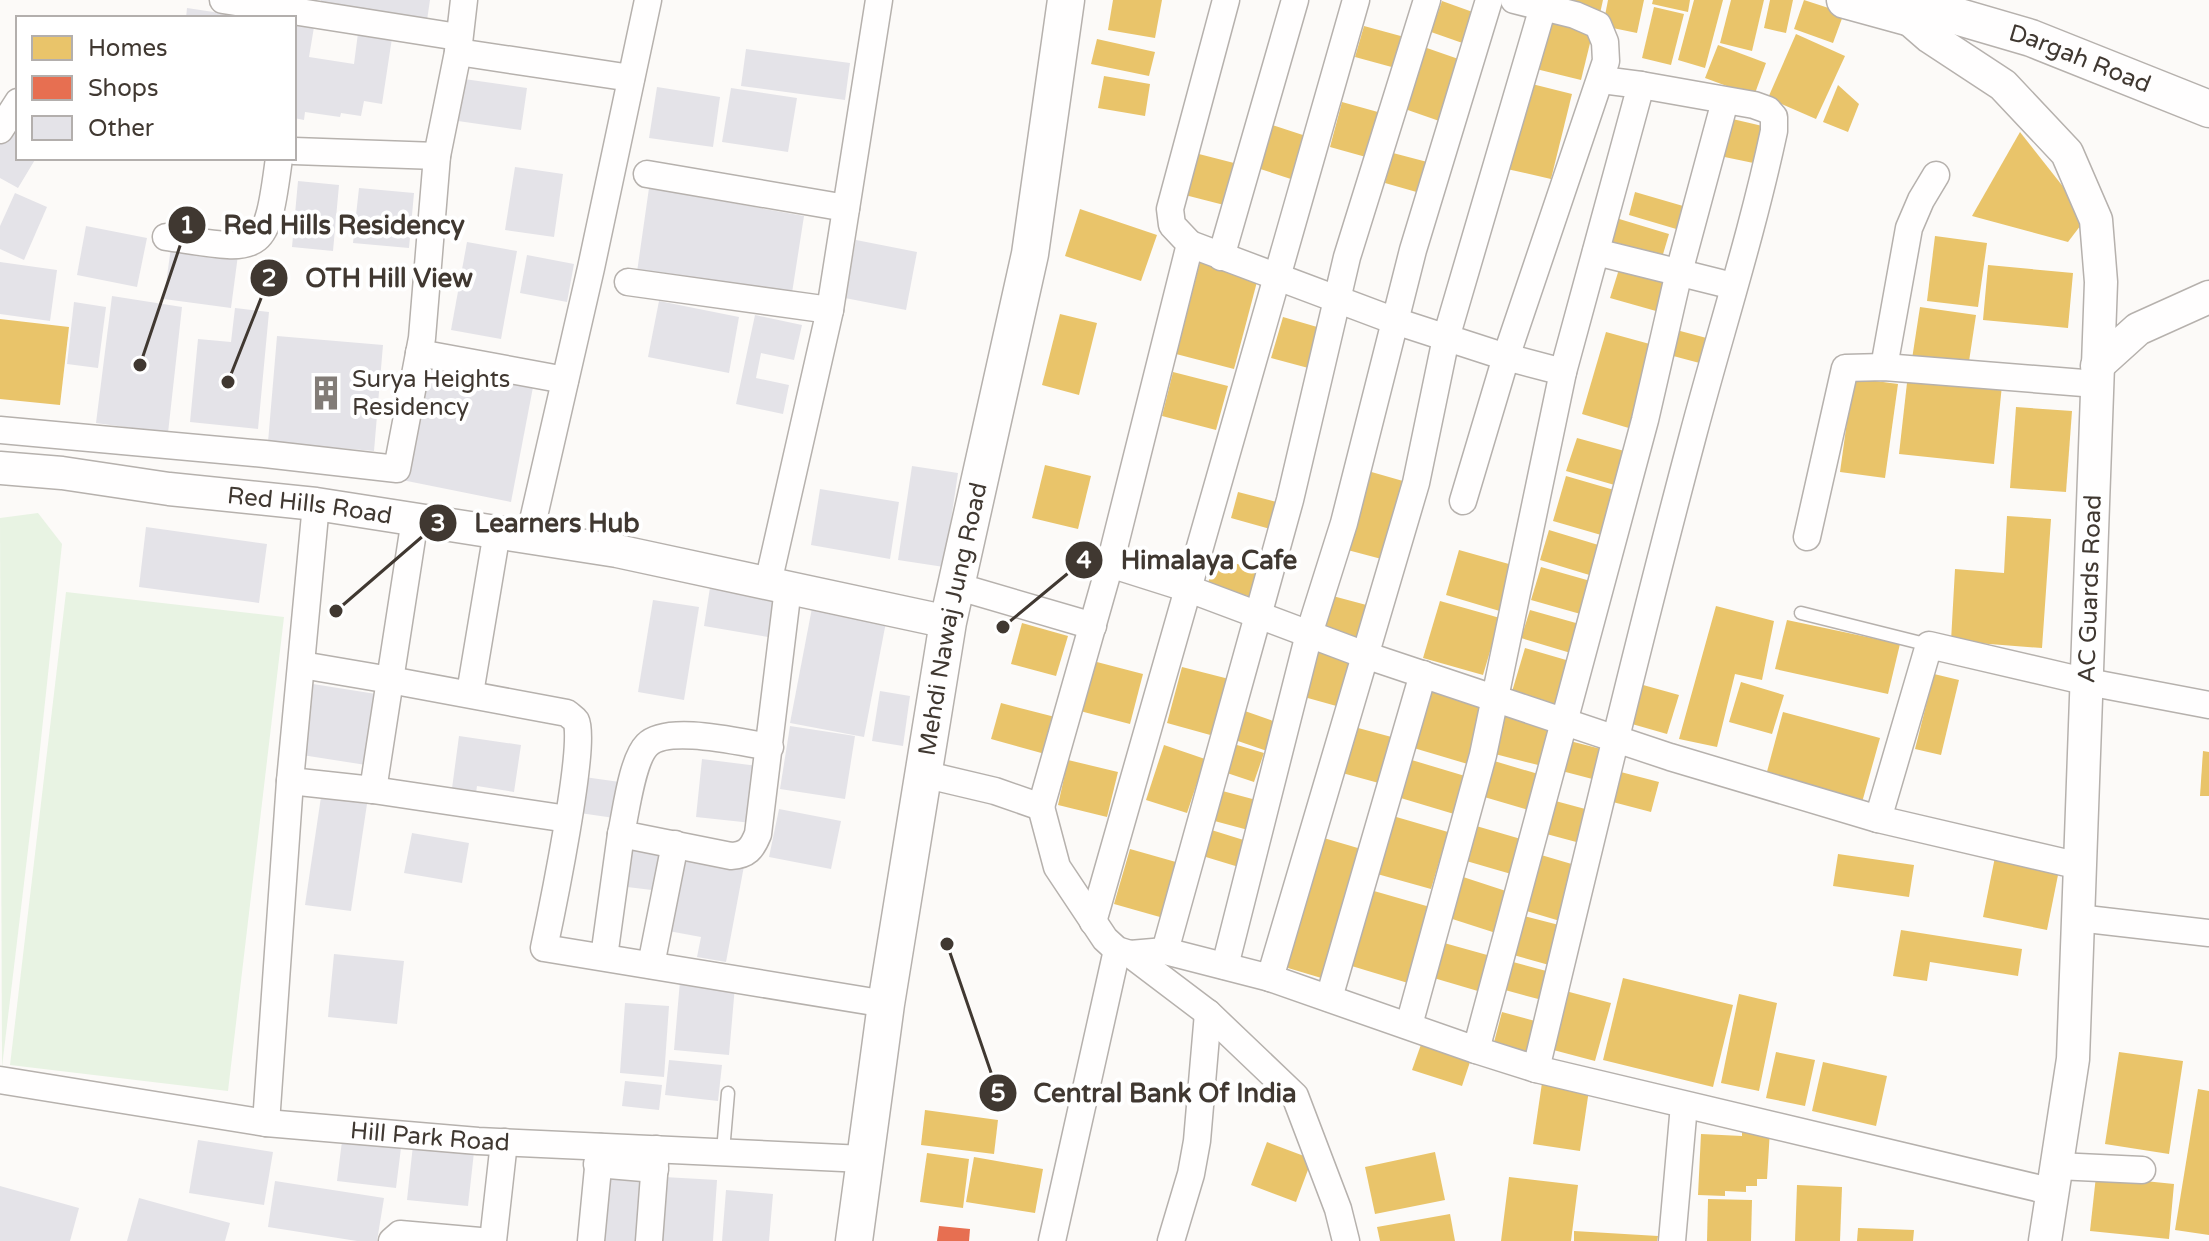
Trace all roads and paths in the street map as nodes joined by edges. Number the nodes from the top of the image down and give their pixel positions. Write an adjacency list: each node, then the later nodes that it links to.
1 (223, 0): 15 (street)
2 (464, 0): 15 (street)
3 (648, 0): 16 (street)
4 (879, 0): 28 (street)
5 (1066, 0): 57 (main road, Mehdi Nawaj Jung Road)
6 (1226, 0): 30 (street)
7 (1295, 0): 32 (street)
8 (1356, 0): 34 (street)
9 (1427, 0): 38 (street)
10 (1489, 0): 40 (street)
11 (1514, 0): 13 (street)
12 (1845, 0): 14 (main road, Dargah Road)
13 (1543, 7): 17 (street); 41 (street)
14 (1925, 8): 21 (main road, Dargah Road); 46 (street, AC Guards Road)
15 (458, 45): 16 (street); 24 (street)
16 (631, 78): 47 (street)
17 (1602, 80): 18 (street); 43 (street)
18 (1641, 85): 19 (street); 31 (street)
19 (1725, 101): 33 (street); 36 (street)
20 (16, 105): 22 (street)
21 (2209, 109)
22 (0, 130)
23 (296, 151): 24 (street)
24 (437, 156): 42 (street)
25 (279, 160): 29 (street)
26 (647, 174): 28 (street)
27 (1936, 175): 44 (street)
28 (846, 208): 39 (street)
29 (166, 237)
30 (1190, 244): 32 (street); 55 (street)
31 (1596, 252): 33 (street); 45 (street)
32 (1221, 257): 34 (street)
33 (1679, 272): 36 (street); 73 (street)
34 (1278, 278): 38 (street); 58 (street)
35 (628, 282): 39 (street)
36 (1733, 286): 74 (street)
37 (2209, 297): 46 (street)
38 (1336, 298): 40 (street); 60 (street)
39 (830, 310): 56 (street)
40 (1395, 321): 41 (street); 63 (street)
41 (1446, 338): 43 (street); 65 (street)
42 (419, 353): 47 (street); 48 (street)
43 (1506, 357): 45 (street); 50 (street)
44 (1884, 367): 46 (street); 54 (street)
45 (1563, 372): 71 (street)
46 (2096, 375): 69 (street, AC Guards Road)
47 (565, 380): 53 (street)
48 (0, 430)
49 (0, 468): 51 (street, Red Hills Road)
50 (1463, 501)
51 (316, 504): 52 (street, Red Hills Road); 66 (street)
52 (415, 519): 53 (street, Red Hills Road); 68 (street)
53 (513, 535): 56 (street, Red Hills Road); 70 (street)
54 (1807, 537)
55 (1110, 564): 58 (street); 62 (street)
56 (778, 586): 61 (street, Red Hills Road); 75 (street)
57 (956, 586): 61 (main road, Mehdi Nawaj Jung Road); 62 (street)
58 (1189, 589): 60 (street); 86 (street)
59 (1801, 613): 64 (lane)
60 (1258, 617): 63 (street); 88 (street)
61 (948, 622): 76 (main road, Mehdi Nawaj Jung Road)
62 (1093, 626): 79 (street)
63 (1309, 634): 65 (street); 92 (street)
64 (1929, 645): 69 (street); 81 (street)
65 (1365, 655): 67 (street); 93 (street)
66 (302, 665): 68 (street); 77 (street)
67 (1423, 674): 71 (street); 94 (street)
68 (390, 680): 70 (street); 78 (street)
69 (2088, 682): 72 (street); 84 (street, AC Guards Road)
70 (470, 693): 80 (street)
71 (1496, 699): 73 (street); 97 (street)
72 (2209, 705)
73 (1562, 722): 74 (street); 98 (street)
74 (1615, 738): 81 (street); 99 (street)
75 (770, 747): 82 (street); 83 (street)
76 (923, 774): 79 (street); 95 (main road, Mehdi Nawaj Jung Road)
77 (290, 781): 78 (street); 103 (street)
78 (373, 790): 80 (street)
79 (1041, 807): 86 (street)
80 (568, 819): 90 (street)
81 (1878, 819): 84 (street)
82 (621, 834): 83 (street); 90 (street)
83 (675, 844): 91 (street)
84 (2080, 866): 85 (street, AC Guards Road)
85 (2078, 918): 87 (street); 110 (street, AC Guards Road)
86 (1093, 922): 89 (street)
87 (2209, 933)
88 (1165, 951): 89 (street); 92 (street)
89 (1124, 952): 96 (street); 117 (street)
90 (604, 957): 91 (street)
91 (651, 965): 95 (street)
92 (1225, 966): 93 (street)
93 (1270, 978): 94 (street)
94 (1329, 998): 97 (street)
95 (886, 1004): 108 (main road, Mehdi Nawaj Jung Road)
96 (1208, 1013): 118 (street); 119 (street)
97 (1409, 1025): 98 (street)
98 (1476, 1050): 99 (street)
99 (1536, 1069): 102 (street)
100 (0, 1080): 103 (street, Hill Park Road)
101 (728, 1093): 105 (lane)
102 (1684, 1105): 110 (street); 120 (street)
103 (266, 1123): 104 (street, Hill Park Road)
104 (504, 1142): 106 (street, Hill Park Road); 113 (street)
105 (723, 1151): 107 (street, Hill Park Road); 108 (street, Hill Park Road)
106 (599, 1156): 107 (street, Hill Park Road); 114 (street)
107 (655, 1159): 115 (street)
108 (864, 1159): 116 (main road, Mehdi Nawaj Jung Road)
109 (2142, 1170): 110 (street)
110 (2056, 1179): 121 (street, AC Guards Road)
111 (392, 1241): 112 (street)
112 (480, 1241)
113 (493, 1241)
114 (591, 1241)
115 (649, 1241)
116 (854, 1241)
117 (1052, 1241)
118 (1171, 1241)
119 (1346, 1241)
120 (1672, 1241)
121 (2045, 1241)

